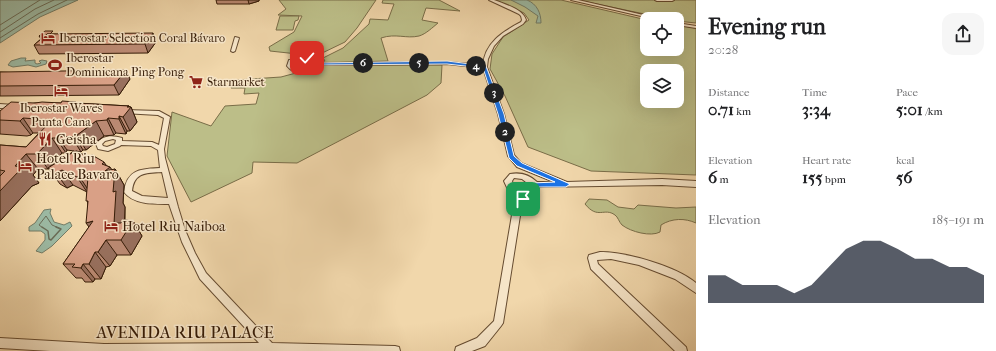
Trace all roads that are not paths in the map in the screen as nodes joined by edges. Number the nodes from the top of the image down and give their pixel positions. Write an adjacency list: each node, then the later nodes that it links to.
1 (491, 0): 15 (street)
2 (566, 0): 7 (street)
3 (573, 0): 7 (street)
4 (606, 0): 7 (street)
5 (657, 0): 6 (street)
6 (672, 0)
7 (602, 8): 8 (street); 9 (street)
8 (640, 15)
9 (640, 17)
10 (684, 24): 11 (street)
11 (696, 26)
12 (238, 38): 13 (street)
13 (233, 51)
14 (318, 64): 14 (street); 15 (street)
15 (485, 67): 22 (street)
16 (0, 106): 17 (street)
17 (24, 107)
18 (119, 112): 20 (street)
19 (120, 143): 20 (street)
20 (161, 149): 21 (street)
21 (165, 170): 27 (street); 27 (street)
22 (566, 184): 23 (street); 24 (street)
23 (696, 184)
24 (535, 185): 25 (street); 26 (street)
25 (512, 190): 26 (street); 28 (street)
26 (530, 194): 28 (street)
27 (171, 201): 32 (street)
28 (518, 203): 34 (street)
29 (696, 289): 35 (street)
30 (0, 343): 31 (street, AVENIDA RIU PALACE)
31 (46, 348): 32 (street, AVENIDA RIU PALACE)
32 (270, 348): 33 (street, AVENIDA RIU PALACE)
33 (395, 351)
34 (460, 351)
35 (682, 351)

